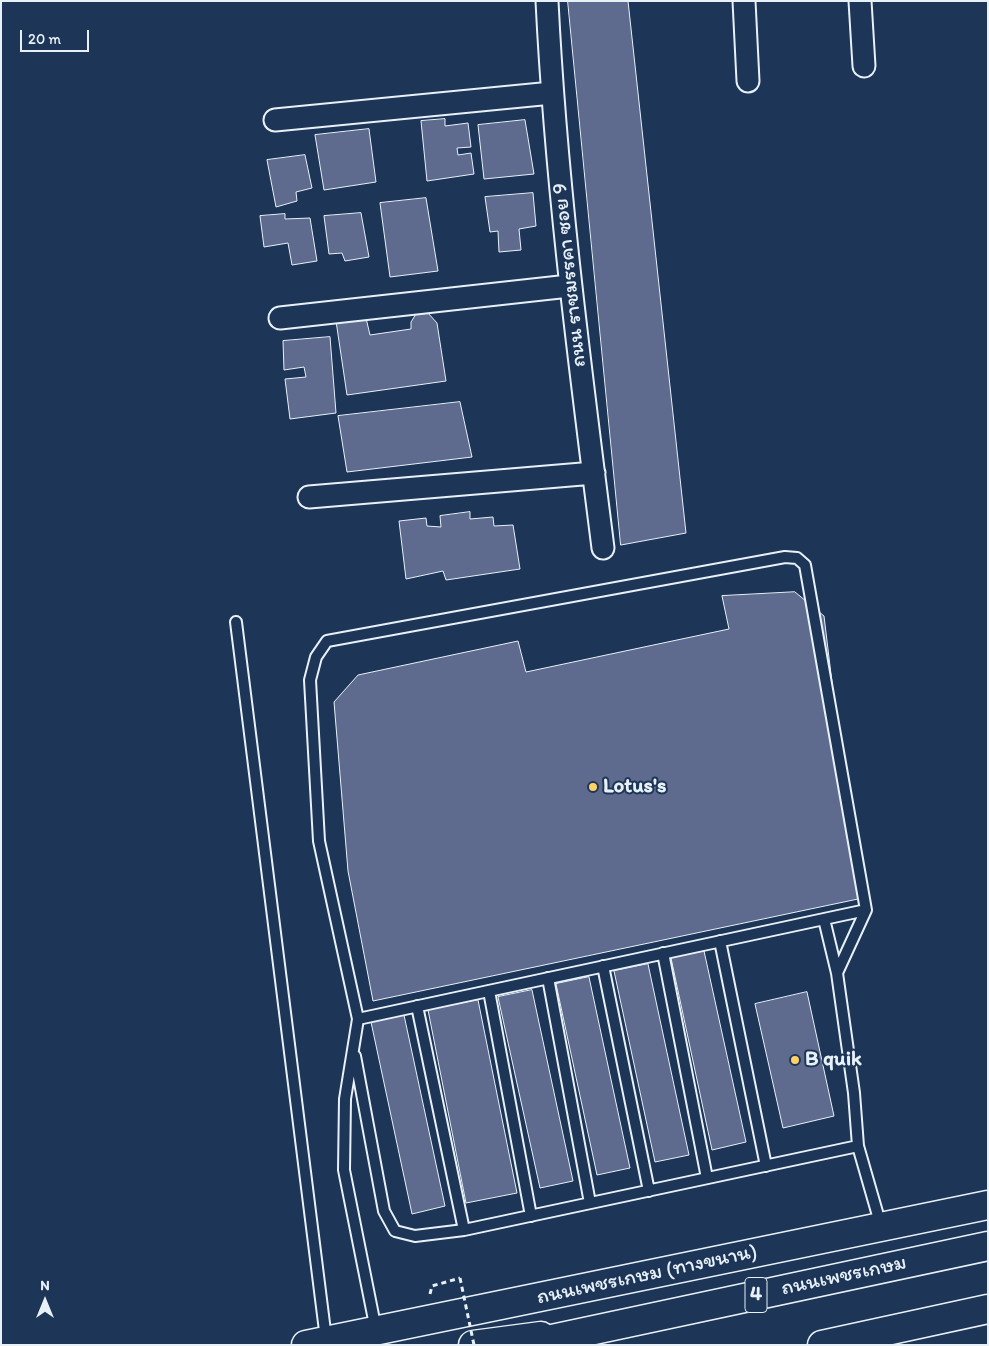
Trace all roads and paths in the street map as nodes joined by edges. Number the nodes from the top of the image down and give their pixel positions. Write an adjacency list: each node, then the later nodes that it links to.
1 (547, 1): 6 (street, ถนน ราชมรรคา ซอย 9)
2 (744, 1): 5 (street)
3 (860, 1): 4 (street)
4 (864, 66)
5 (748, 81)
6 (552, 93): 7 (street); 8 (street, ถนน ราชมรรคา ซอย 9)
7 (275, 120)
8 (570, 286): 9 (street); 10 (street, ถนน ราชมรรคา ซอย 9)
9 (280, 318)
10 (594, 473): 11 (street); 12 (street, ถนน ราชมรรคา ซอย 9)
11 (309, 498)
12 (603, 548)
13 (236, 622): 39 (lane)
14 (866, 910): 15 (lane); 19 (lane); 23 (lane)
15 (824, 919): 16 (lane); 19 (lane)
16 (720, 941): 17 (lane); 26 (lane)
17 (663, 953): 18 (lane); 27 (lane)
18 (603, 966): 20 (lane); 28 (lane)
19 (837, 973): 25 (lane)
20 (548, 978): 21 (lane); 29 (lane)
21 (489, 991): 22 (lane); 31 (lane)
22 (417, 1006): 23 (lane); 33 (lane)
23 (358, 1019): 24 (lane)
24 (354, 1049): 33 (lane); 38 (lane)
25 (858, 1146): 26 (lane); 32 (lane)
26 (766, 1166): 27 (lane)
27 (707, 1178): 28 (lane)
28 (649, 1191): 29 (lane)
29 (590, 1203): 31 (lane)
30 (988, 1205): 32 (main road, ถนนเพชรเกษม (ทางขนาน) / 4)
31 (531, 1216): 33 (lane)
32 (881, 1226): 38 (main road, ถนนเพชรเกษม (ทางขนาน) / 4)
33 (464, 1230)
34 (988, 1246): 37 (main road, ถนนเพชรเกษม / 4)
35 (460, 1278): 40 (path, bridge)
36 (988, 1309): 42 (main road)
37 (608, 1326): 40 (main road); 41 (main road, ถนนเพชรเกษม / 4)
38 (376, 1331): 39 (main road, ถนนเพชรเกษม (ทางขนาน) / 4)
39 (316, 1343)
40 (474, 1345)
41 (524, 1345)
42 (822, 1345)

